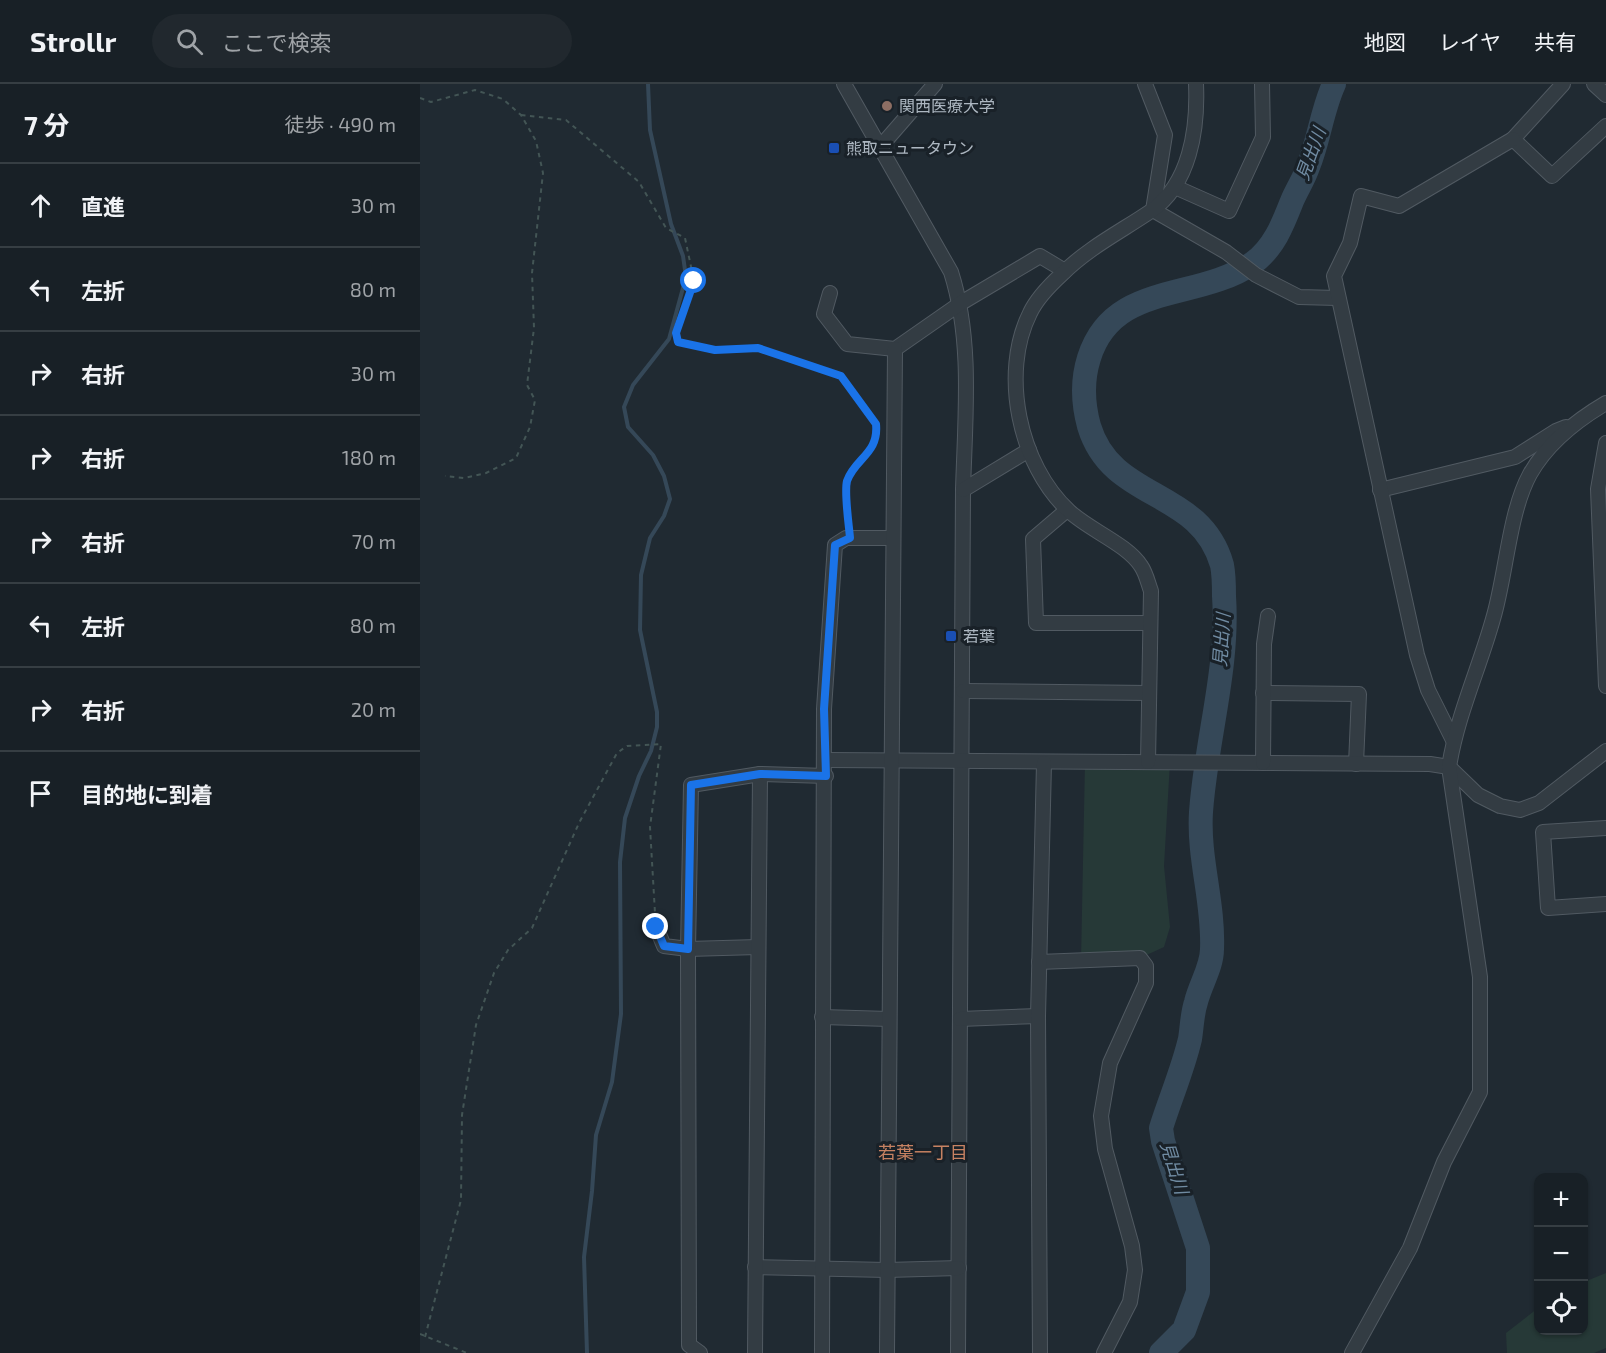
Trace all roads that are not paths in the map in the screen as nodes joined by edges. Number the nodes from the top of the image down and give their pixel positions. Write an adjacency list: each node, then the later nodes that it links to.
1 (844, 84): 11 (street)
2 (935, 84): 11 (street)
3 (1144, 84): 13 (street)
4 (1196, 84): 12 (street)
5 (1262, 84): 12 (street)
6 (1563, 84): 10 (street)
7 (1594, 84): 8 (street)
8 (1606, 95)
9 (1606, 126): 10 (street)
10 (1513, 138): 16 (street)
11 (881, 146): 17 (street)
12 (1175, 187): 13 (street)
13 (1153, 210): 14 (street); 16 (street)
14 (1065, 271): 17 (street); 22 (street)
15 (830, 293): 18 (street)
16 (1337, 298): 24 (street)
17 (961, 303): 18 (street); 23 (street)
18 (895, 350): 26 (street)
19 (1606, 402): 20 (street)
20 (1574, 424): 24 (street); 33 (street)
21 (1606, 442): 29 (street)
22 (1029, 450): 23 (street); 25 (street)
23 (963, 490): 30 (street)
24 (1380, 490): 33 (street)
25 (1067, 510): 28 (street); 28 (street)
26 (893, 538): 35 (street); 36 (street)
27 (1268, 616): 32 (street)
28 (1150, 623): 31 (street)
29 (1606, 686)
30 (963, 691): 31 (street); 37 (street)
31 (1149, 693): 38 (street)
32 (1263, 693): 40 (street); 41 (street)
33 (1453, 740): 42 (street)
34 (1606, 751): 42 (street)
35 (826, 760): 36 (street); 44 (street)
36 (891, 762): 37 (street); 53 (street)
37 (963, 762): 39 (street); 54 (street)
38 (1148, 762): 39 (street); 40 (street)
39 (1044, 763): 50 (street)
40 (1263, 763): 41 (street)
41 (1356, 764): 42 (street)
42 (1449, 767): 66 (street)
43 (760, 774): 44 (street); 48 (street); 49 (street)
44 (826, 776): 52 (street)
45 (1606, 828): 46 (street)
46 (1606, 903)
47 (656, 927): 49 (street)
48 (758, 947): 49 (street); 55 (street)
49 (688, 949): 59 (street)
50 (1039, 962): 51 (street); 65 (street)
51 (1038, 1016): 54 (street); 64 (street)
52 (822, 1017): 53 (street); 57 (street)
53 (889, 1019): 58 (street)
54 (960, 1019): 56 (street)
55 (755, 1267): 57 (street); 60 (street)
56 (958, 1268): 58 (street); 63 (street)
57 (822, 1269): 58 (street); 61 (street)
58 (887, 1270): 62 (street)
59 (700, 1353)
60 (755, 1353)
61 (822, 1353)
62 (887, 1353)
63 (958, 1353)
64 (1040, 1353)
65 (1104, 1353)
66 (1352, 1353)

